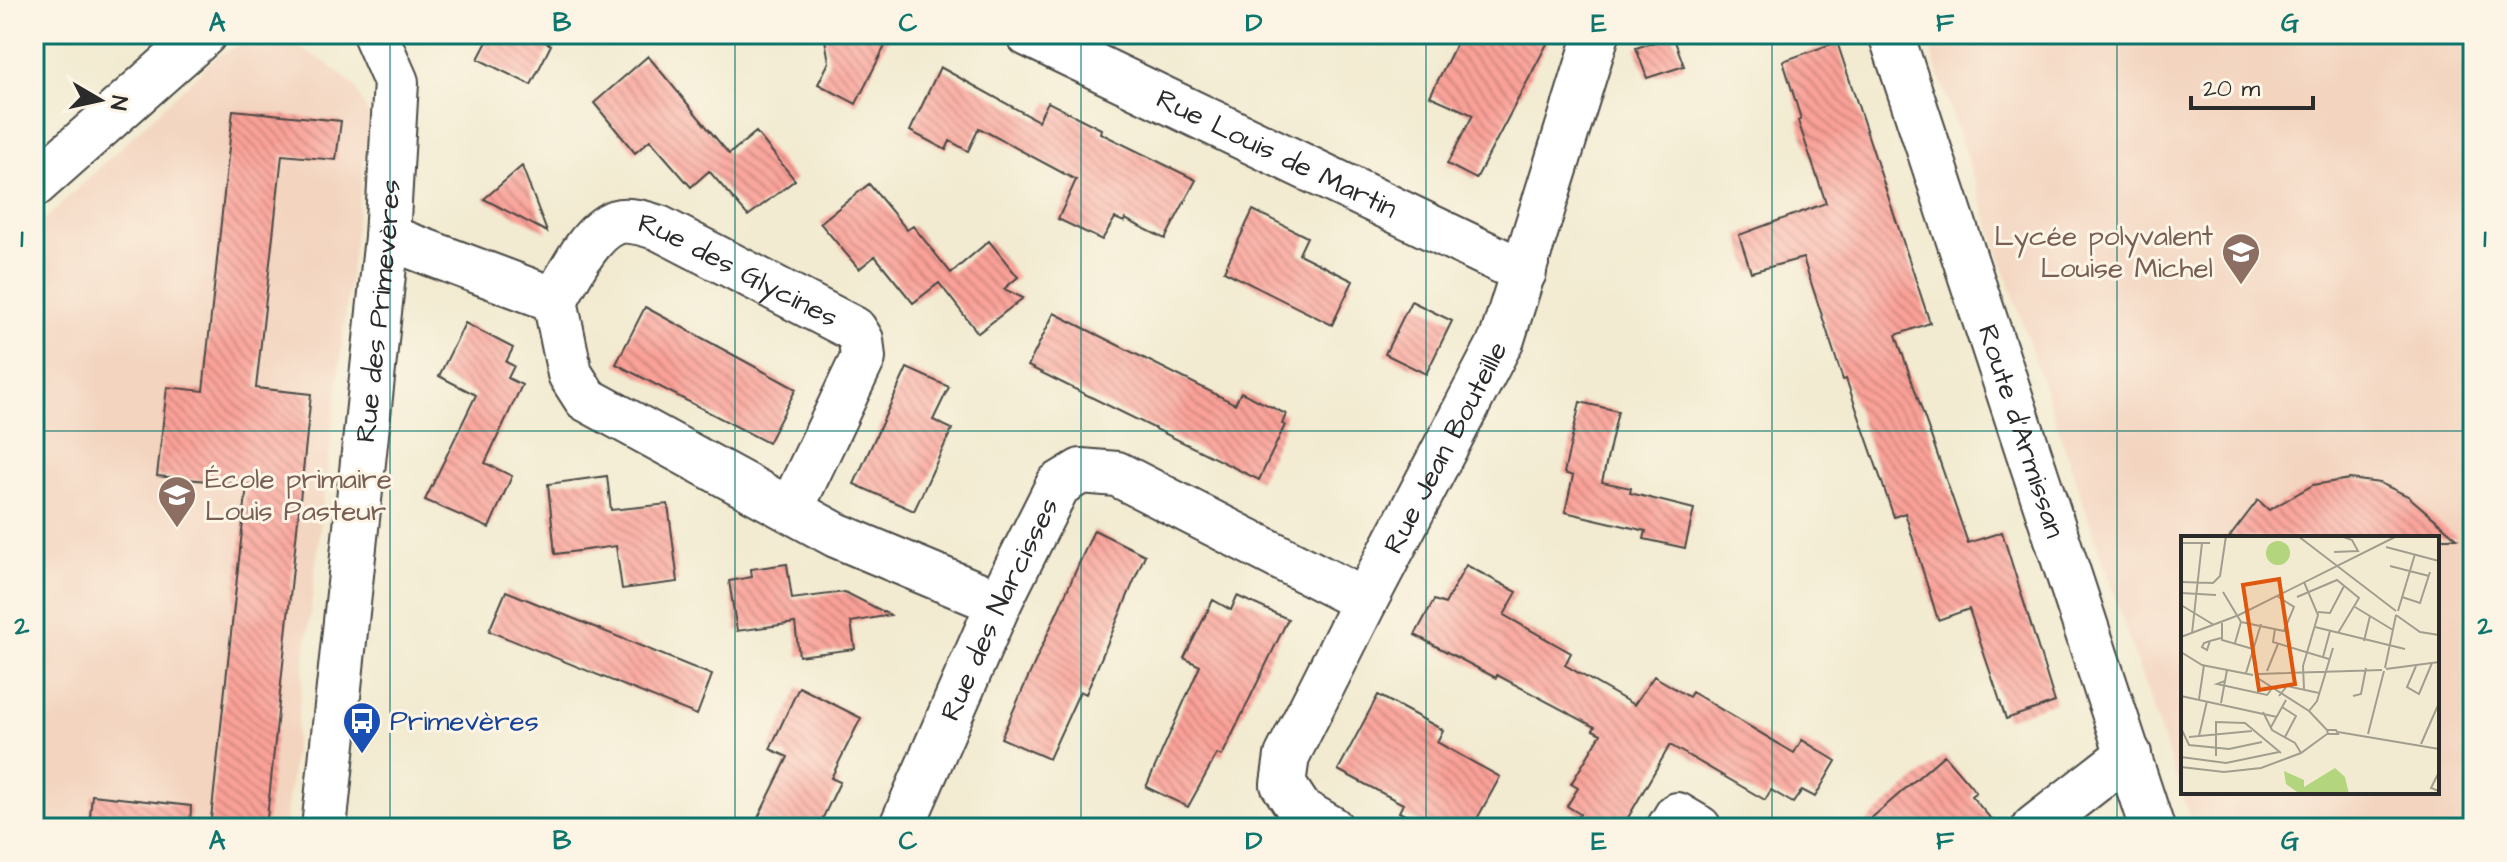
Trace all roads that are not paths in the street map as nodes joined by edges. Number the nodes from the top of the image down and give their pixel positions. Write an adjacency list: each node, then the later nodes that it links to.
1 (204, 34): 6 (street)
2 (375, 34): 7 (street, Rue des Primevères)
3 (1028, 34): 8 (street, Rue Louis de Martin)
4 (1597, 34): 8 (street, Rue Jean Bouteille)
5 (1891, 34): 13 (street, Route d'Armissan)
6 (34, 185)
7 (387, 237): 9 (street); 14 (street, Rue des Primevères)
8 (1524, 272): 11 (street, Rue Jean Bouteille)
9 (555, 300): 10 (street); 10 (street, Rue des Glycines)
10 (791, 509): 12 (street)
11 (1365, 601): 12 (street, Rue des Narcisses); 16 (street, Rue Jean Bouteille)
12 (999, 603): 15 (street, Rue des Narcisses)
13 (2129, 754): 19 (street); 20 (street, Route d'Armissan)
14 (324, 828)
15 (901, 828)
16 (1331, 828)
17 (1669, 828): 18 (street)
18 (1699, 828)
19 (2034, 828)
20 (2152, 828)

